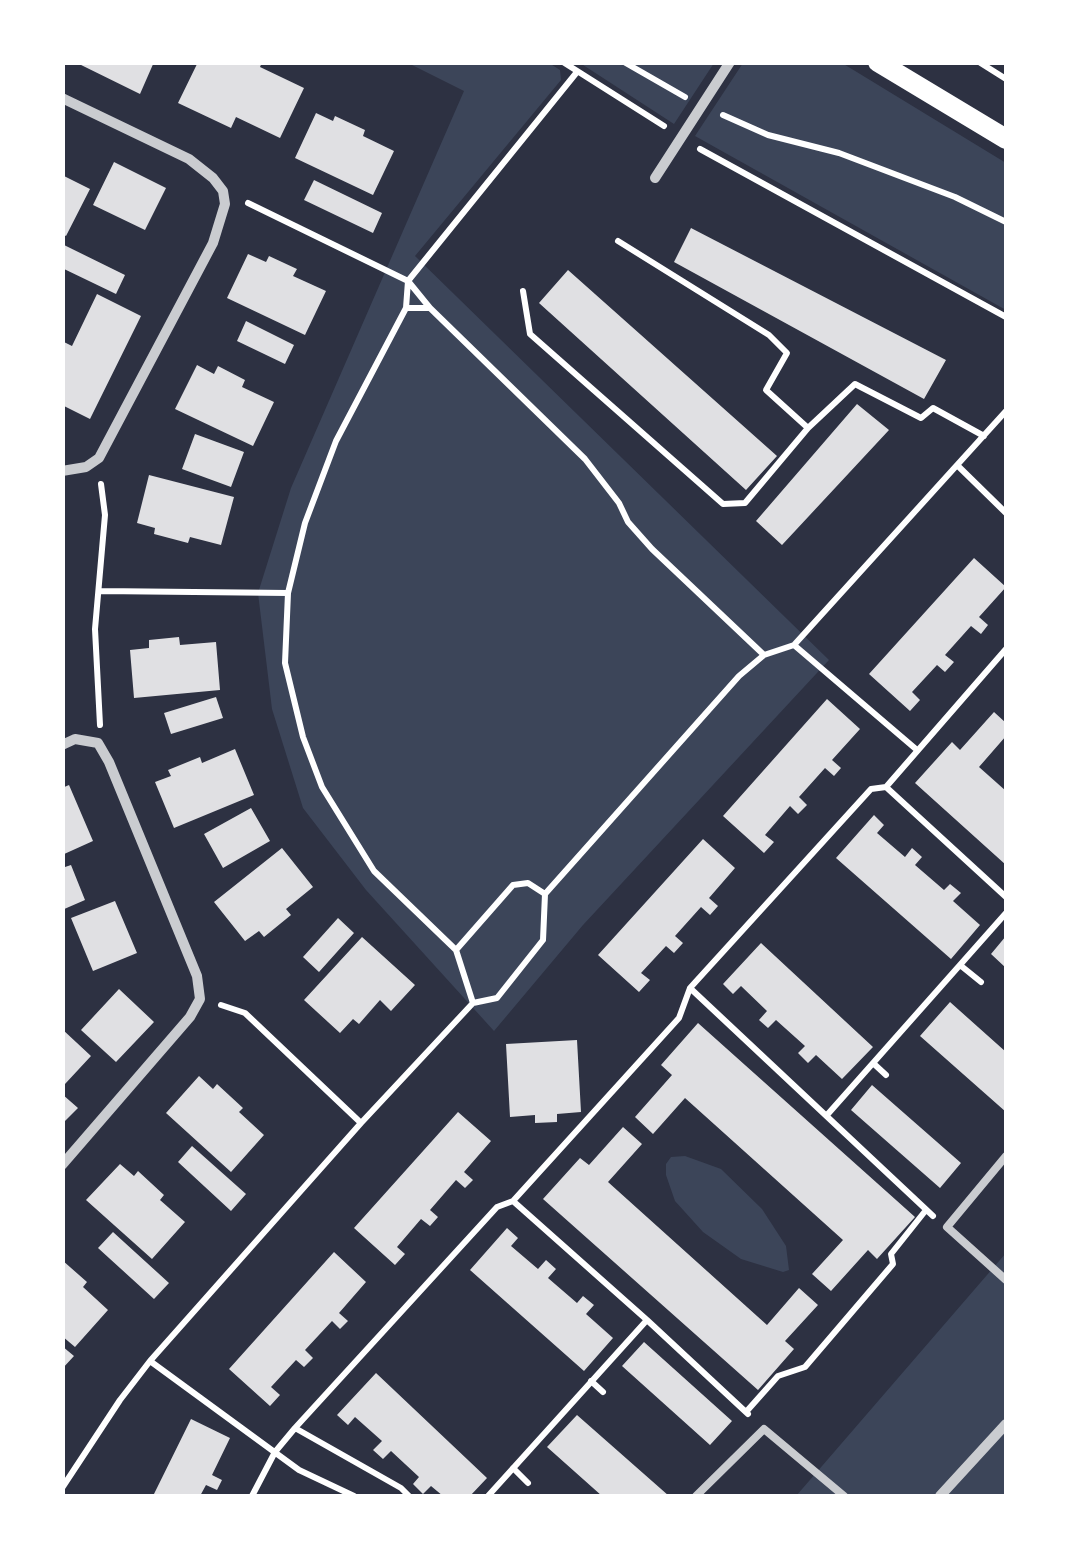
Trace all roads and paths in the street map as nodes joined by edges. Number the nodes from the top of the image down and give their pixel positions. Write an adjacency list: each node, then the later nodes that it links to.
1 (563, 62): 6 (path)
2 (624, 62): 9 (path)
3 (730, 62): 9 (street)
4 (878, 62): 11 (main road)
5 (980, 62): 7 (path)
6 (577, 72): 10 (path); 16 (path)
7 (1006, 79)
8 (62, 98): 13 (street)
9 (701, 105): 10 (street); 14 (path)
10 (681, 137): 12 (street); 20 (path)
11 (1006, 139)
12 (655, 178)
13 (223, 191): 16 (path); 24 (street)
14 (1006, 222)
15 (618, 241): 22 (path)
16 (408, 281): 18 (path); 19 (path)
17 (523, 291): 22 (path)
18 (406, 308): 19 (path); 29 (path)
19 (430, 308): 32 (path)
20 (1006, 317)
21 (1006, 411): 23 (path)
22 (808, 428): 23 (path)
23 (984, 436): 25 (path)
24 (98, 458): 26 (street); 28 (path)
25 (957, 466): 27 (path); 30 (path)
26 (62, 472)
27 (1006, 514)
28 (100, 591): 29 (path); 33 (path)
29 (288, 592): 40 (path)
30 (794, 645): 32 (path); 35 (path)
31 (1006, 648): 35 (path)
32 (764, 655): 37 (path)
33 (98, 743): 34 (street); 44 (street)
34 (62, 745)
35 (917, 750): 36 (path)
36 (886, 787): 38 (path); 43 (path)
37 (545, 894): 40 (path); 45 (path)
38 (1006, 897)
39 (1006, 913): 41 (path)
40 (456, 950): 45 (path)
41 (960, 964): 42 (path); 46 (path)
42 (981, 982)
43 (690, 988): 48 (path); 52 (path)
44 (200, 998): 49 (path); 51 (street)
45 (473, 1003): 49 (path)
46 (873, 1063): 47 (path); 48 (path)
47 (886, 1076)
48 (827, 1115): 53 (path)
49 (360, 1123): 57 (path)
50 (1006, 1156): 54 (lane)
51 (62, 1165)
52 (513, 1201): 56 (path); 62 (path)
53 (926, 1210): 54 (path); 60 (path)
54 (947, 1227): 55 (lane)
55 (1006, 1280)
56 (647, 1320): 58 (path); 60 (path)
57 (150, 1361): 64 (path); 67 (path)
58 (591, 1381): 59 (path); 65 (path)
59 (604, 1392)
60 (746, 1412): 63 (path)
61 (1006, 1424): 74 (street)
62 (295, 1428): 64 (path); 70 (path)
63 (764, 1429): 72 (lane); 73 (lane)
64 (276, 1452): 68 (path); 69 (path)
65 (514, 1468): 66 (path); 71 (path)
66 (528, 1483)
67 (62, 1488)
68 (252, 1496)
69 (354, 1496)
70 (409, 1496)
71 (488, 1496)
72 (696, 1496)
73 (844, 1496)
74 (940, 1496)

